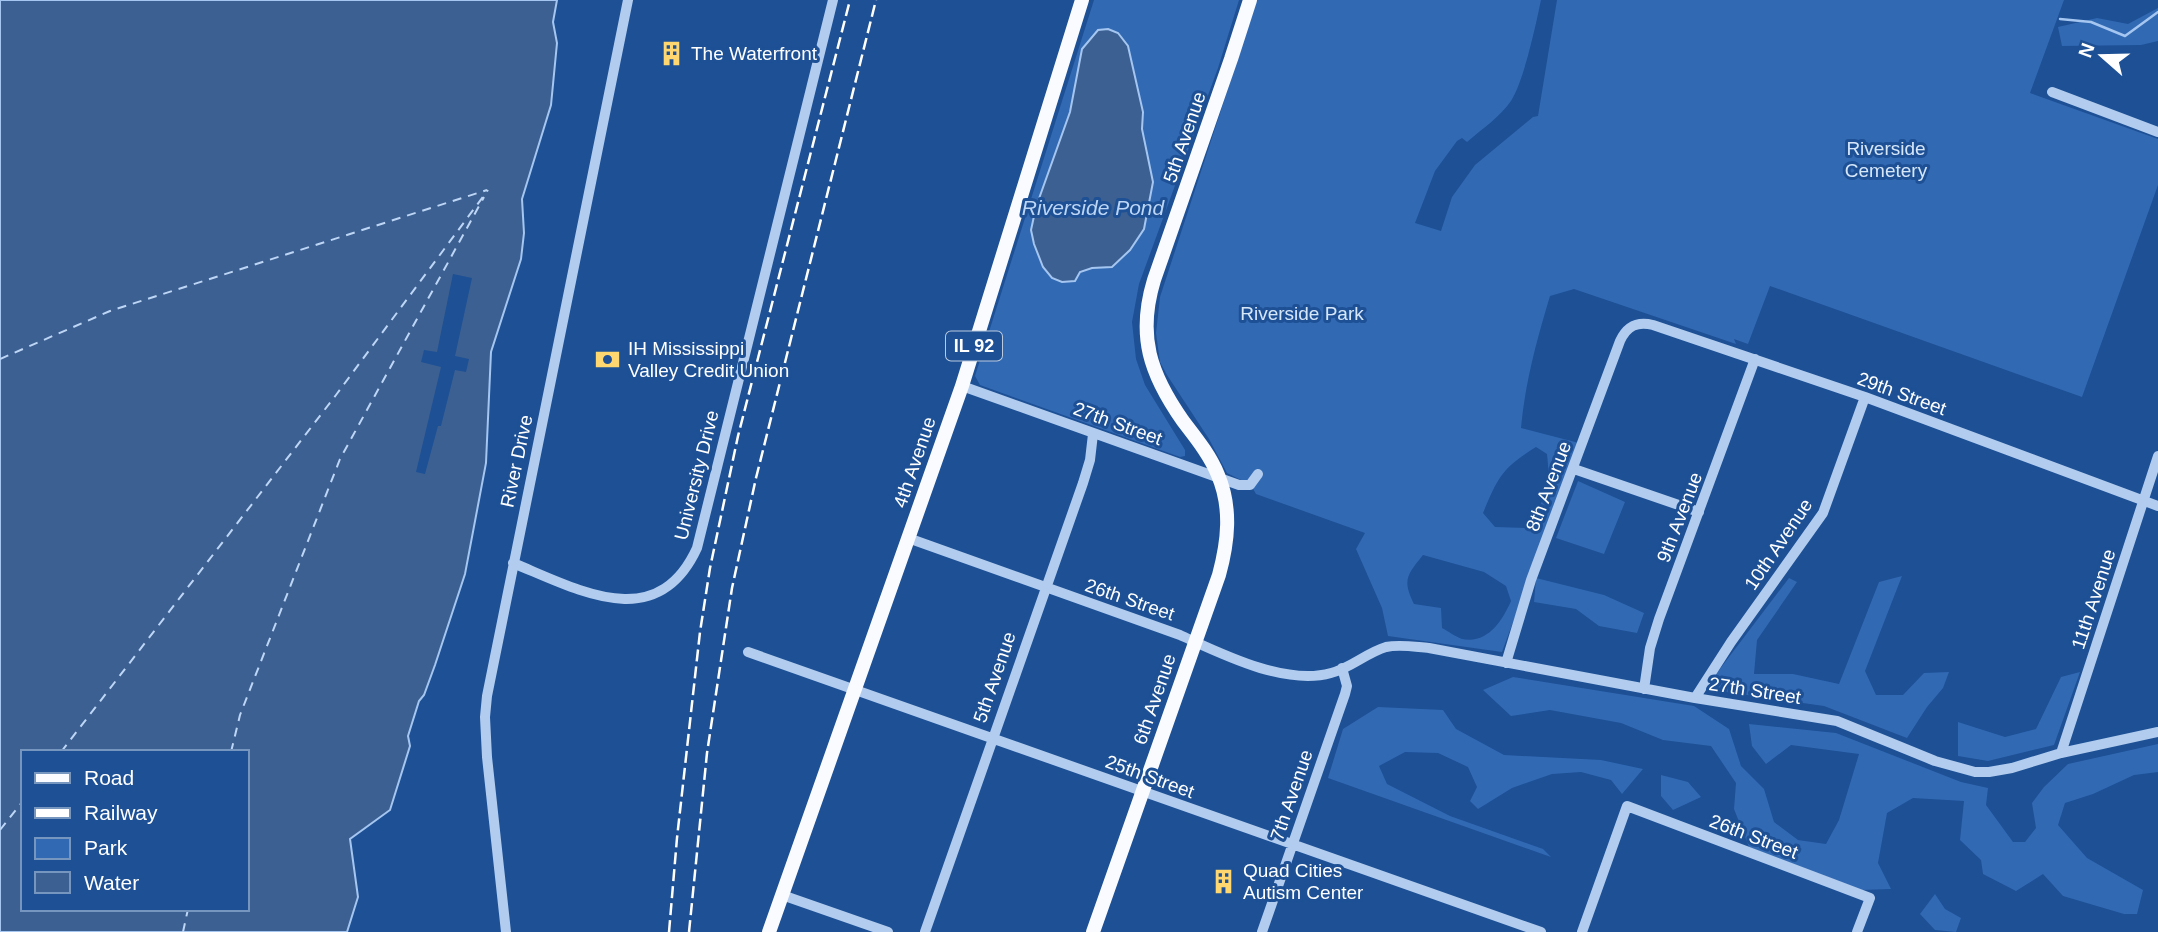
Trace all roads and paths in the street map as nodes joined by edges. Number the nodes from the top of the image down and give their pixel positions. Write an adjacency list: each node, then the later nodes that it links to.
1 (628, 0): 20 (street, River Drive)
2 (833, 0): 20 (street, University Drive)
3 (1082, 0): 9 (main road, 4th Avenue / IL 92)
4 (1250, 0): 15 (main road, 5th Avenue)
5 (2052, 92): 6 (street)
6 (2158, 132)
7 (1632, 325): 8 (street, 29th Street); 13 (street, 8th Avenue)
8 (1755, 359): 10 (street, 29th Street); 18 (street, 9th Avenue)
9 (962, 386): 11 (street, 27th Street); 19 (main road, 4th Avenue / IL 92)
10 (1865, 397): 16 (street, 29th Street); 28 (street, 10th Avenue)
11 (1093, 433): 15 (street, 27th Street); 21 (street, 5th Avenue)
12 (2158, 456): 16 (street, 11th Avenue)
13 (1574, 469): 18 (street); 24 (street, 8th Avenue)
14 (1258, 474): 15 (street, 27th Street)
15 (1218, 476): 22 (main road, 6th Avenue)
16 (2143, 501): 17 (street, 29th Street); 31 (street, 11th Avenue)
17 (2158, 506)
18 (1699, 512): 27 (street, 9th Avenue)
19 (908, 538): 21 (street, 26th Street); 26 (main road, 4th Avenue / IL 92)
20 (513, 564): 35 (street, River Drive)
21 (1046, 587): 22 (street, 26th Street); 30 (street, 5th Avenue)
22 (1195, 641): 25 (street, 26th Street); 32 (main road, 6th Avenue)
23 (748, 652): 26 (street, 25th Street)
24 (1506, 663): 25 (street, 27th Street); 27 (street, 27th Street)
25 (1342, 668): 33 (street, 7th Avenue)
26 (855, 689): 30 (street, 25th Street); 34 (main road, 4th Avenue / IL 92)
27 (1644, 689): 28 (street, 27th Street)
28 (1695, 698): 31 (street, 27th Street)
29 (2158, 733): 31 (street, 27th Street)
30 (993, 738): 32 (street, 25th Street); 38 (street, 5th Avenue)
31 (2061, 753)
32 (1142, 792): 33 (street, 25th Street); 39 (main road, 6th Avenue)
33 (1292, 845): 40 (street, 7th Avenue); 41 (street, 25th Street)
34 (782, 895): 36 (main road, 4th Avenue / IL 92); 37 (street)
35 (506, 932)
36 (769, 932)
37 (888, 932)
38 (925, 932)
39 (1093, 932)
40 (1262, 932)
41 (1541, 932)
42 (1582, 932): 43 (street, 26th Street)
43 (1857, 932)

